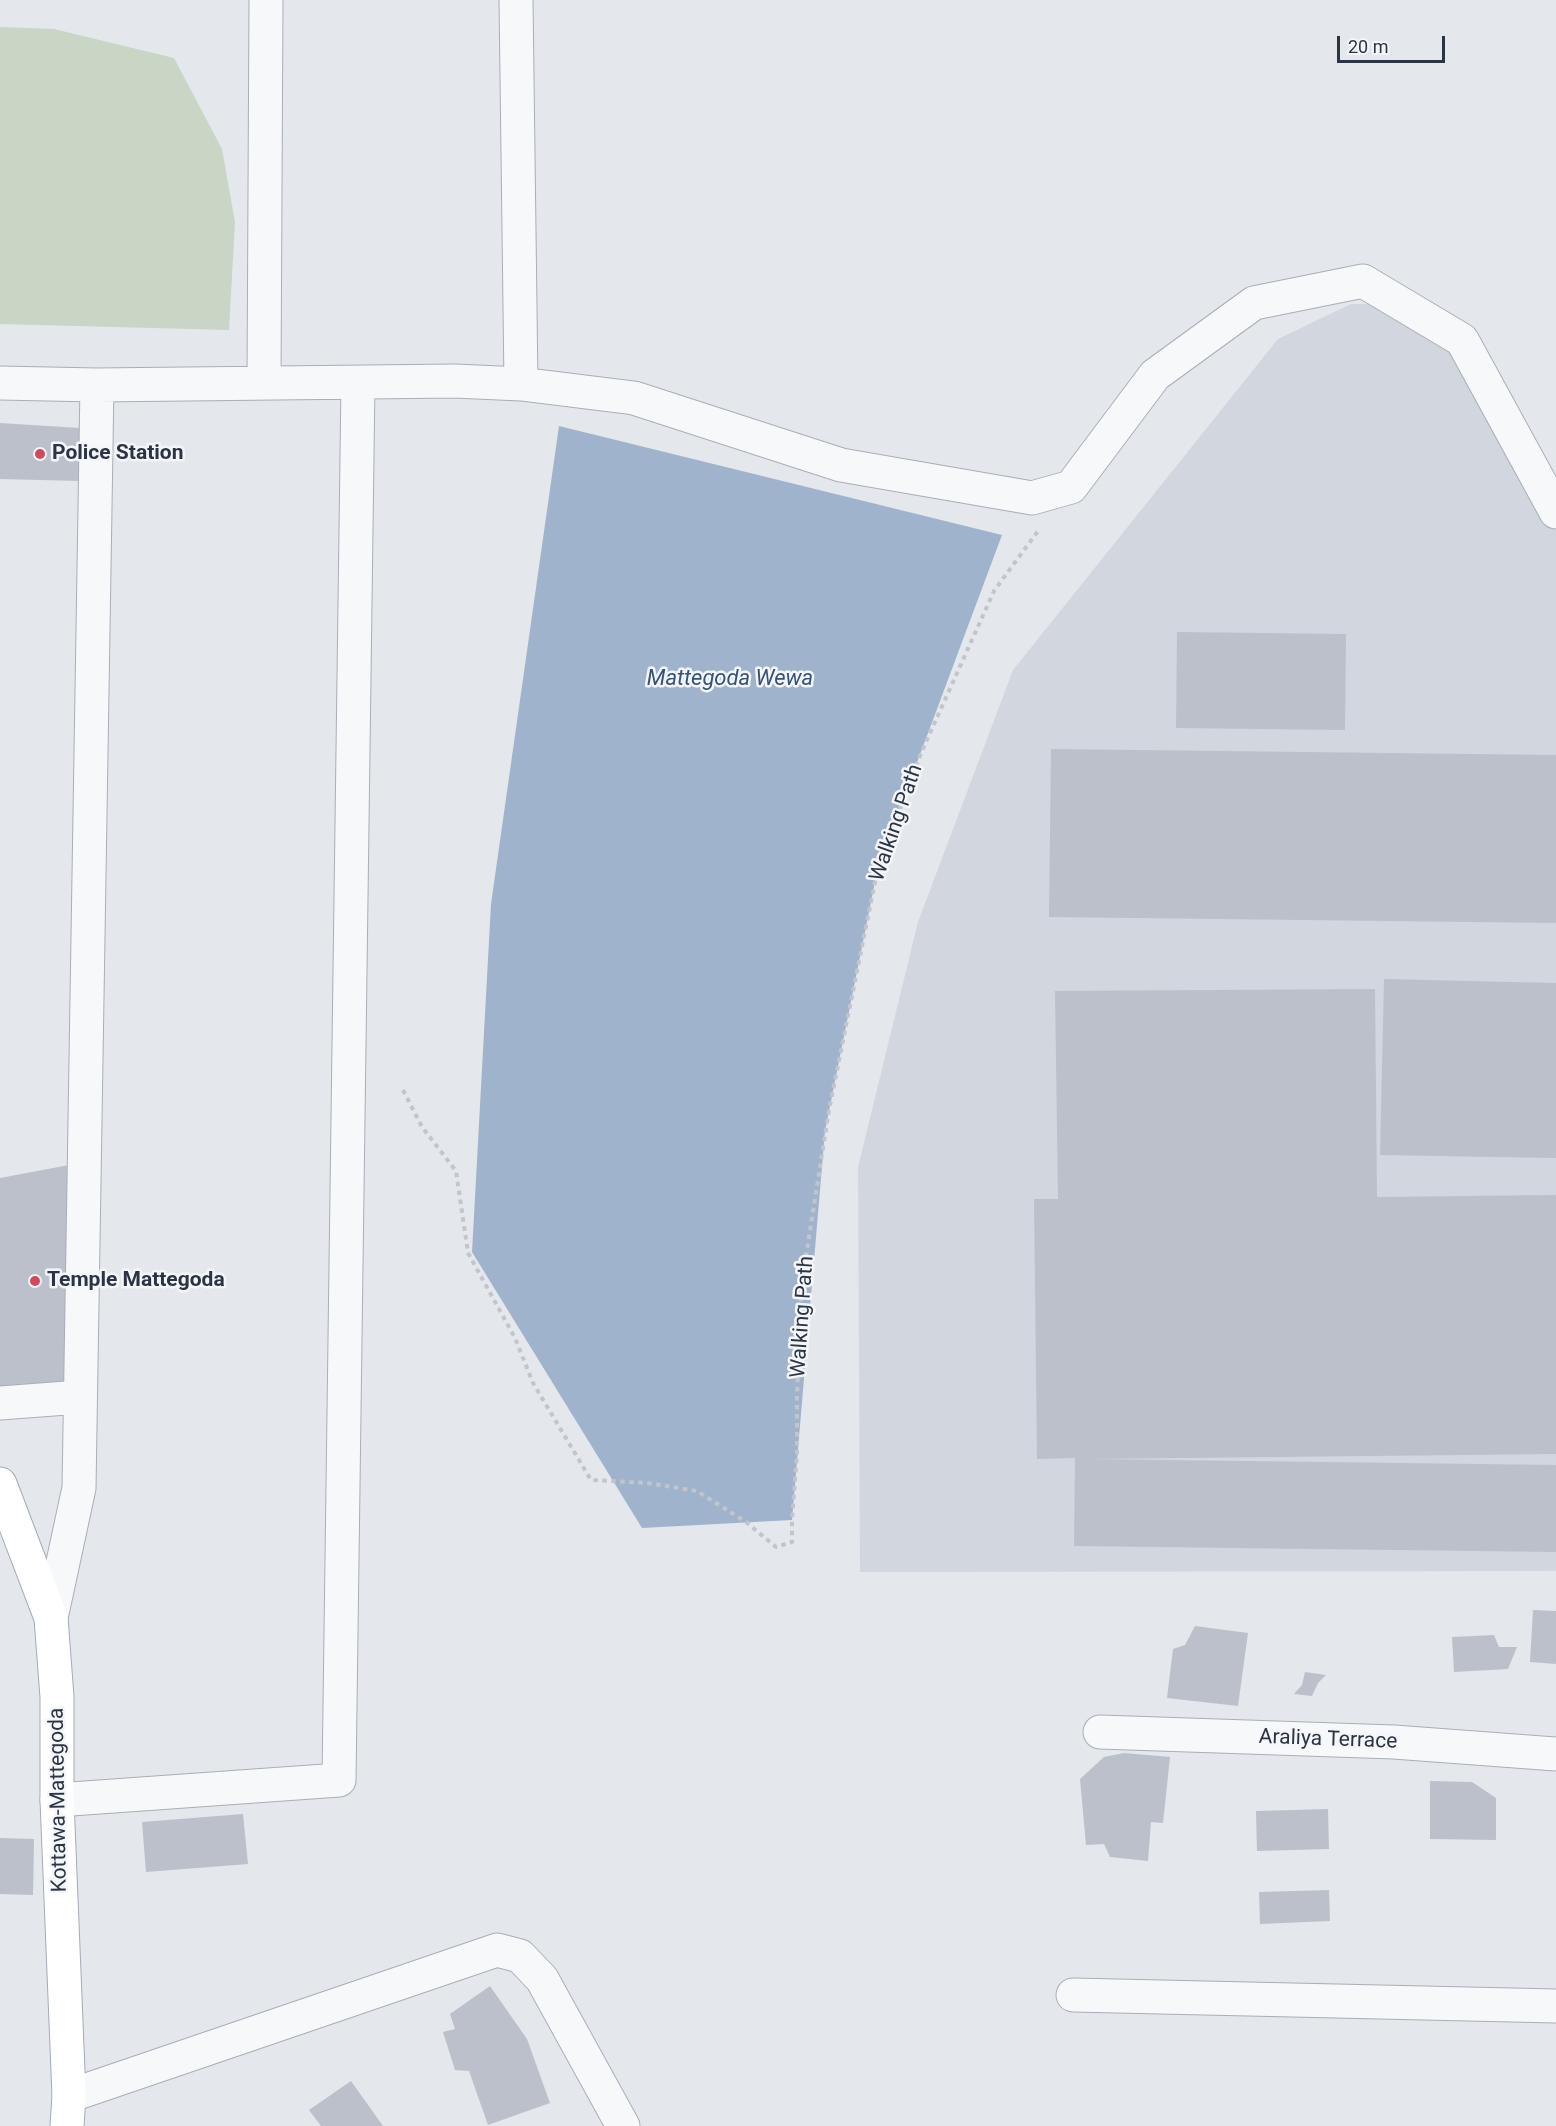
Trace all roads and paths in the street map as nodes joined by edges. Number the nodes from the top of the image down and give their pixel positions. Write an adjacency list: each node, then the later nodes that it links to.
1 (266, 0): 5 (street)
2 (516, 0): 6 (street)
3 (0, 382): 7 (street)
4 (358, 382): 5 (street); 6 (street); 17 (street)
5 (264, 383): 7 (street)
6 (521, 384): 8 (street)
7 (97, 385): 11 (street)
8 (1071, 487): 9 (street); 10 (path, Walking Path)
9 (1556, 512)
10 (403, 1090)
11 (80, 1397): 12 (street); 14 (street)
12 (0, 1403)
13 (0, 1484): 14 (main road, Kottawa-Mattegoda)
14 (51, 1618): 17 (main road, Kottawa-Mattegoda)
15 (1100, 1732): 16 (street, Araliya Terrace)
16 (1556, 1754)
17 (57, 1800): 20 (main road, Kottawa-Mattegoda)
18 (1073, 1995): 19 (street)
19 (1556, 2006)
20 (68, 2111): 21 (street)
21 (623, 2126)

